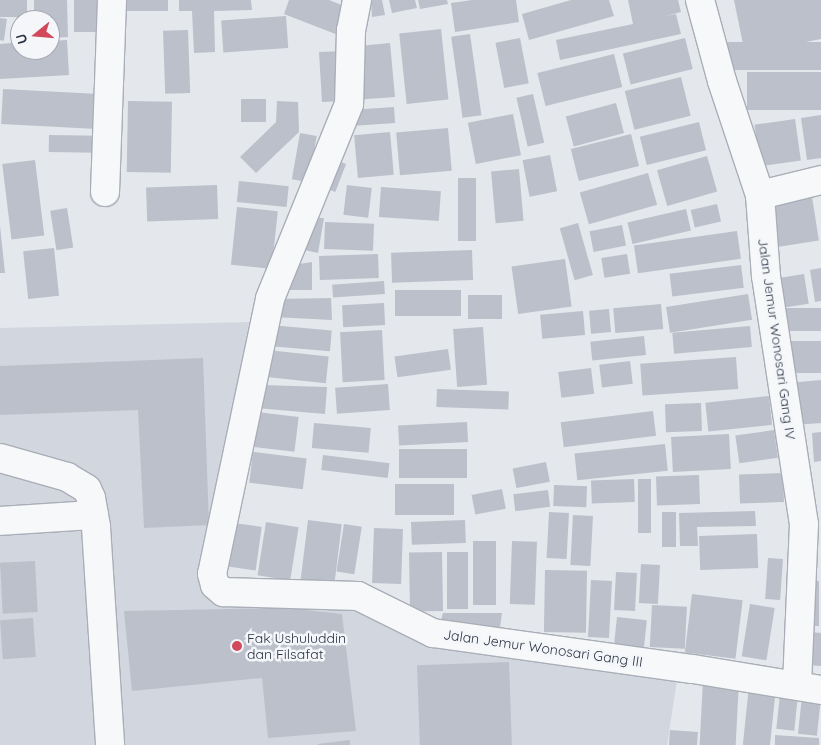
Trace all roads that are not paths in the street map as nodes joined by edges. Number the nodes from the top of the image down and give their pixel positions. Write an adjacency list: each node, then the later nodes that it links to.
1 (112, 0): 5 (street)
2 (357, 0): 10 (street, Jalan Jemur Wonosari Gang III)
3 (700, 0): 6 (street, Jalan Jemur Wonosari Gang IV)
4 (821, 180): 6 (street)
5 (105, 192)
6 (760, 195): 10 (street, Jalan Jemur Wonosari Gang IV)
7 (0, 458): 8 (street)
8 (94, 515): 9 (street); 11 (street)
9 (0, 521)
10 (809, 688)
11 (110, 745)

